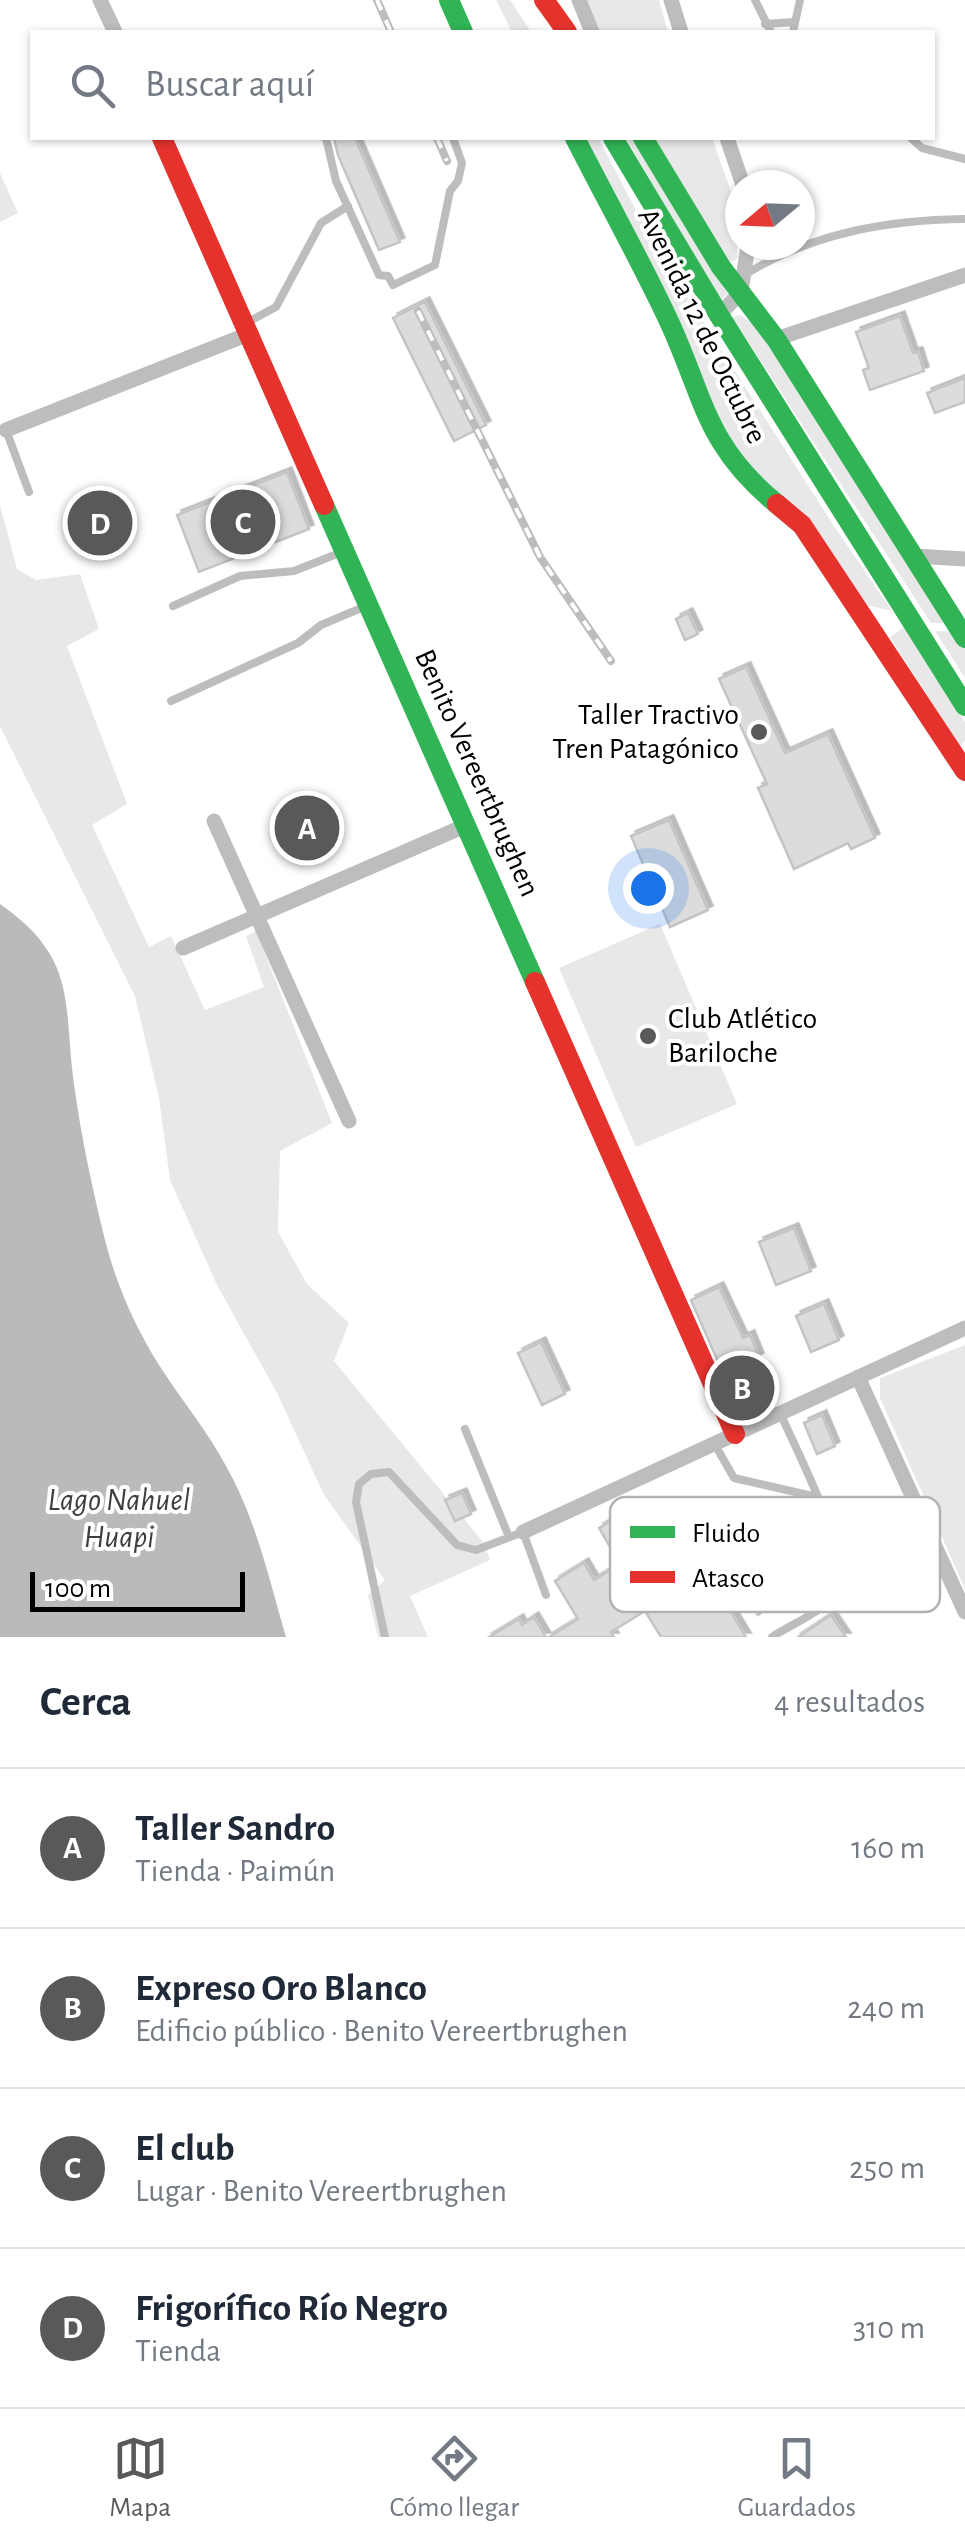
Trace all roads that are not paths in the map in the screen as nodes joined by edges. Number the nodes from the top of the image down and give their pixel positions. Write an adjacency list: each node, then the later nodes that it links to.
1 (100, 0): 11 (street)
2 (449, 0): 12 (street)
3 (527, 0): 13 (street)
4 (543, 0): 14 (street); 15 (street)
5 (579, 0): 16 (street)
6 (671, 0): 17 (street)
7 (756, 0): 10 (lane)
8 (800, 0): 9 (lane)
9 (794, 22): 10 (lane); 18 (lane)
10 (768, 28)
11 (114, 30)
12 (462, 30)
13 (547, 30)
14 (555, 30)
15 (565, 30)
16 (591, 30)
17 (680, 30)
18 (792, 30)
19 (163, 140): 35 (street, Benito Vereertbrughen)
20 (326, 140): 29 (lane)
21 (454, 140): 29 (lane)
22 (576, 140): 47 (street, Avenida 12 de Octubre)
23 (614, 140): 34 (street, Avenida 12 de Octubre)
24 (644, 140): 33 (street, Avenida 12 de Octubre)
25 (728, 140): 28 (street)
26 (913, 140): 27 (lane)
27 (965, 159)
28 (738, 170)
29 (348, 206): 35 (lane)
30 (965, 218): 33 (lane)
31 (745, 260): 33 (street)
32 (965, 275): 36 (street)
33 (741, 284): 34 (street); 36 (street, Avenida 12 de Octubre)
34 (718, 315): 46 (street, Avenida 12 de Octubre)
35 (248, 328): 37 (street); 39 (street, Benito Vereertbrughen)
36 (776, 339): 40 (street, Avenida 12 de Octubre)
37 (6, 430): 38 (lane)
38 (28, 492)
39 (346, 551): 42 (street, Benito Vereertbrughen); 43 (lane)
40 (915, 556): 41 (street); 44 (street, Avenida 12 de Octubre)
41 (965, 559)
42 (370, 604): 45 (lane); 49 (street, Benito Vereertbrughen)
43 (173, 606)
44 (965, 638)
45 (172, 701)
46 (965, 706)
47 (965, 771)
48 (214, 822): 50 (street)
49 (467, 825): 50 (street); 57 (street, Benito Vereertbrughen)
50 (258, 917): 51 (street); 52 (street)
51 (184, 948)
52 (349, 1122)
53 (965, 1328): 54 (street)
54 (858, 1377): 55 (street); 60 (street)
55 (780, 1413): 57 (street); 59 (lane)
56 (465, 1429): 61 (lane)
57 (735, 1434): 58 (street)
58 (714, 1443): 59 (lane); 61 (street)
59 (817, 1496)
60 (913, 1497)
61 (516, 1534): 63 (lane); 66 (lane)
62 (940, 1557): 65 (street)
63 (546, 1596)
64 (811, 1612): 67 (lane)
65 (965, 1612)
66 (384, 1637)
67 (772, 1637)

